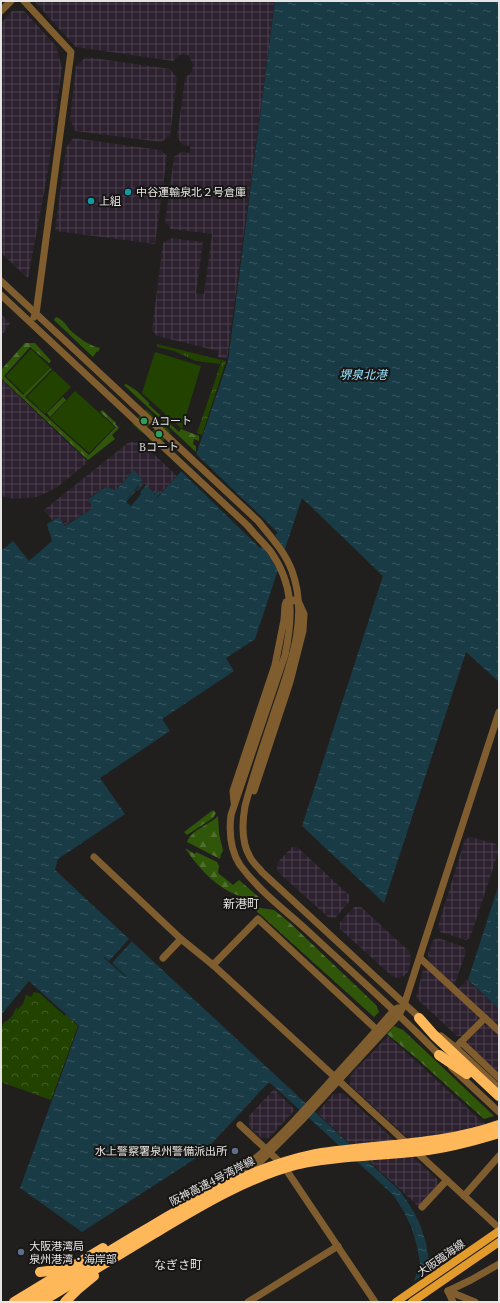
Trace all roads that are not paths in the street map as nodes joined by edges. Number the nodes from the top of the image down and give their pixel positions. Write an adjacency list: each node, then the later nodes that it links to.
1 (11, 1): 3 (street)
2 (24, 1): 6 (street)
3 (1, 11)
4 (1, 281): 6 (street)
5 (1, 294): 7 (street)
6 (36, 314): 7 (street); 10 (street)
7 (31, 323): 9 (street)
8 (499, 712): 14 (street)
9 (234, 806): 10 (street); 17 (street)
10 (243, 816): 16 (street)
11 (94, 856): 12 (street)
12 (181, 939): 13 (street); 15 (street)
13 (163, 958)
14 (420, 958): 16 (street); 19 (street)
15 (213, 965): 20 (street); 24 (street)
16 (404, 1004): 17 (street); 18 (street)
17 (397, 1013): 20 (street); 23 (street); 24 (street)
18 (419, 1018): 22 (street); 23 (highway)
19 (485, 1018): 21 (street); 22 (street)
20 (377, 1030): 24 (street)
21 (499, 1031)
22 (458, 1045): 25 (street); 26 (street)
23 (442, 1050): 27 (highway); 28 (highway); 29 (street)
24 (336, 1078): 33 (street); 35 (street)
25 (499, 1078)
26 (499, 1088)
27 (499, 1096)
28 (499, 1102)
29 (499, 1112)
30 (240, 1125): 33 (street)
31 (499, 1125): 38 (highway, 阪神高速4号湾岸線)
32 (499, 1133): 41 (highway, 阪神高速4号湾岸線)
33 (268, 1151): 39 (street); 43 (street); 44 (street)
34 (499, 1156): 36 (street)
35 (447, 1180): 36 (street); 37 (street)
36 (464, 1196): 40 (street)
37 (422, 1207)
38 (169, 1216): 46 (highway); 51 (highway, 阪神高速4号湾岸線)
39 (147, 1224): 49 (highway); 50 (street)
40 (499, 1230): 58 (main road, 大阪臨海線)
41 (152, 1234): 52 (highway, 阪神高速4号湾岸線); 55 (highway)
42 (499, 1242): 48 (main road, 大阪臨海線)
43 (338, 1246): 56 (street); 57 (street)
44 (112, 1264): 53 (street); 54 (highway)
45 (499, 1264): 47 (street)
46 (40, 1272)
47 (448, 1292): 59 (street); 60 (street)
48 (412, 1301)
49 (14, 1302)
50 (19, 1302)
51 (27, 1302)
52 (41, 1302)
53 (48, 1302)
54 (52, 1302)
55 (65, 1302)
56 (248, 1302)
57 (375, 1302)
58 (396, 1302)
59 (453, 1302)
60 (474, 1302)

